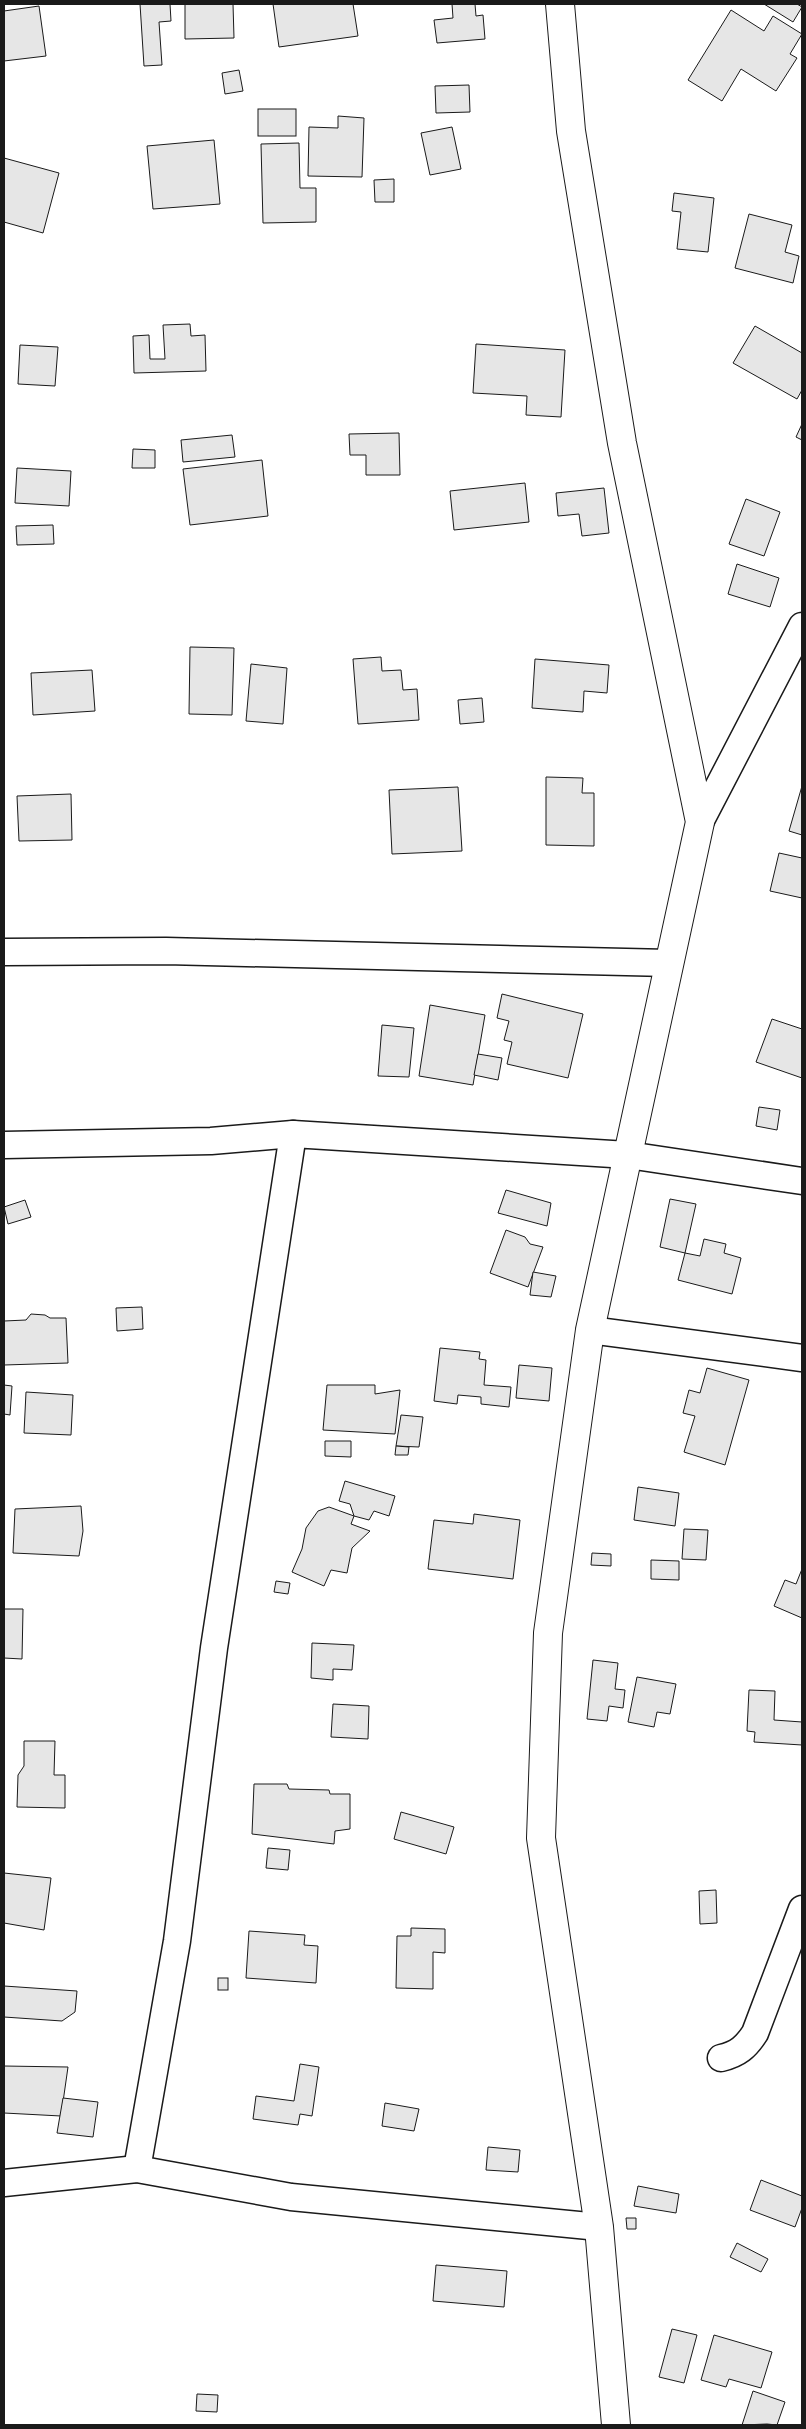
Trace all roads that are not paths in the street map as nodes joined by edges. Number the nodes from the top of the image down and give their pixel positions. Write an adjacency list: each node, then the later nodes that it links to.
1 (560, 4): 3 (street)
2 (802, 626): 3 (street)
3 (700, 822): 5 (street)
4 (4, 952): 5 (street)
5 (669, 963): 8 (street)
6 (293, 1134): 7 (street); 8 (street); 14 (street)
7 (4, 1145)
8 (628, 1156): 9 (street); 10 (street)
9 (802, 1182)
10 (590, 1330): 11 (street); 16 (street)
11 (802, 1358)
12 (802, 1909): 13 (street)
13 (721, 2058)
14 (137, 2169): 15 (street); 16 (street)
15 (4, 2183)
16 (599, 2227): 17 (street)
17 (616, 2425)

